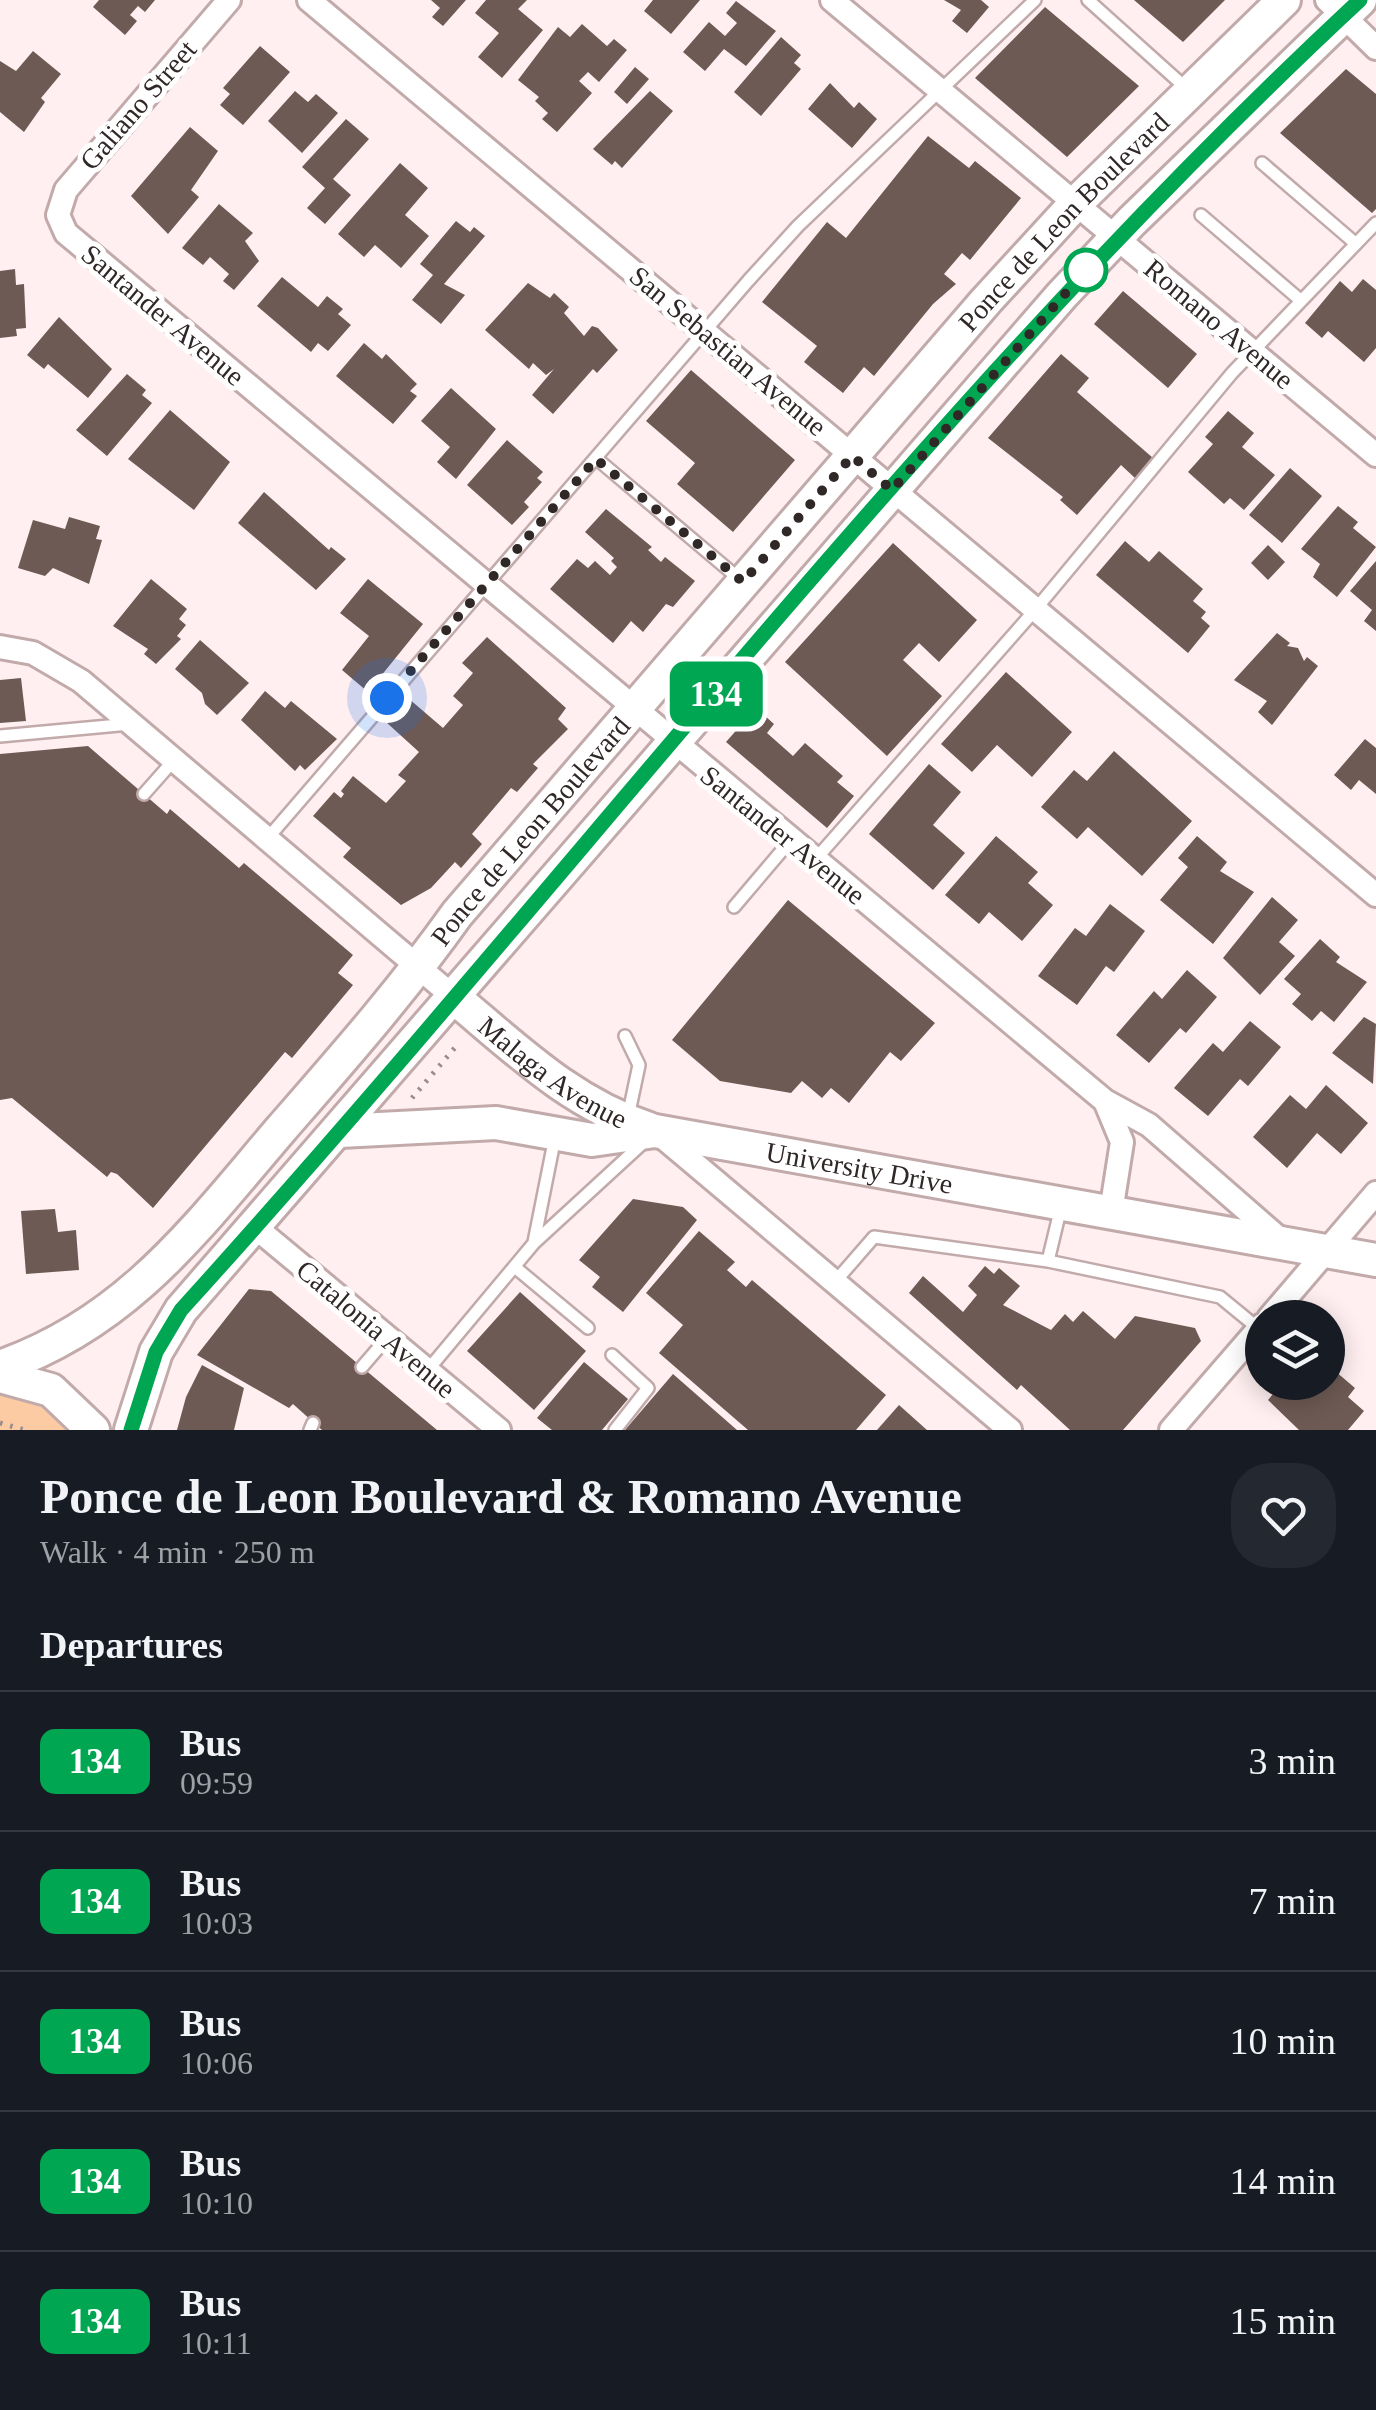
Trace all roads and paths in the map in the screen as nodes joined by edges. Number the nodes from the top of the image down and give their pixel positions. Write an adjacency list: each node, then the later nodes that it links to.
1 (229, 0): 13 (street, Galiano Street)
2 (309, 0): 19 (street, San Sebastian Avenue)
3 (832, 0): 9 (street, Romano Avenue)
4 (1034, 0): 9 (lane)
5 (1088, 0): 10 (lane)
6 (1284, 0): 10 (street, Ponce de Leon Boulevard)
7 (1344, 5): 8 (street); 16 (street, Ponce de Leon Boulevard)
8 (1376, 48)
9 (940, 90): 12 (street, Romano Avenue); 19 (lane)
10 (1189, 91): 12 (street, Ponce de Leon Boulevard)
11 (1262, 164): 17 (lane)
12 (1076, 204): 16 (street, Romano Avenue); 21 (street, Ponce de Leon Boulevard)
13 (58, 215): 26 (street, Santander Avenue)
14 (1201, 215): 18 (lane)
15 (1376, 222): 17 (lane)
16 (1116, 238): 20 (street, Romano Avenue); 24 (street, Ponce de Leon Boulevard)
17 (1356, 243): 18 (lane)
18 (1299, 299): 20 (lane)
19 (704, 332): 21 (street, San Sebastian Avenue); 23 (lane)
20 (1251, 351): 22 (street, Romano Avenue); 27 (lane)
21 (852, 456): 24 (street, San Sebastian Avenue); 25 (street, Ponce de Leon Boulevard)
22 (1376, 456)
23 (596, 459): 25 (lane); 26 (lane)
24 (892, 490): 27 (street, San Sebastian Avenue); 32 (street, Ponce de Leon Boulevard)
25 (743, 582): 29 (street, Ponce de Leon Boulevard)
26 (484, 586): 29 (street, Santander Avenue); 35 (lane)
27 (1035, 610): 37 (lane); 38 (street, San Sebastian Avenue)
28 (0, 647): 30 (street, Malaga Avenue)
29 (632, 711): 32 (street, Santander Avenue); 40 (street, Ponce de Leon Boulevard)
30 (132, 724): 31 (lane); 33 (street, Malaga Avenue)
31 (0, 736)
32 (672, 744): 36 (street, Santander Avenue); 41 (street, Ponce de Leon Boulevard)
33 (174, 760): 34 (lane); 35 (street, Malaga Avenue)
34 (144, 794)
35 (267, 839): 40 (street, Malaga Avenue)
36 (790, 840): 37 (street, Santander Avenue); 39 (lane)
37 (814, 860): 44 (street, Santander Avenue)
38 (1376, 895)
39 (734, 907)
40 (418, 967): 41 (street, Malaga Avenue); 66 (street, Ponce de Leon Boulevard)
41 (456, 999): 46 (street, Malaga Avenue); 47 (street, Ponce de Leon Boulevard)
42 (625, 1036): 46 (lane)
43 (458, 1044): 45 (path)
44 (1104, 1101): 51 (street, Santander Avenue); 54 (street, Santander Avenue)
45 (406, 1104)
46 (641, 1126): 48 (street, University Drive); 50 (street, University Drive); 53 (lane); 59 (street, Malaga Avenue)
47 (340, 1130): 48 (street, University Drive); 52 (street, Ponce de Leon Boulevard)
48 (556, 1133): 53 (lane)
49 (1376, 1193): 55 (street)
50 (1062, 1203): 51 (street, University Drive); 57 (lane)
51 (1111, 1212): 54 (street, University Drive)
52 (255, 1227): 63 (street, Catalonia Avenue); 73 (street, Ponce de Leon Boulevard)
53 (534, 1243): 58 (lane)
54 (1284, 1243): 55 (street, University Drive)
55 (1326, 1252): 56 (street, University Drive); 60 (street)
56 (1376, 1260)
57 (1048, 1261): 59 (lane); 61 (lane)
58 (516, 1268): 62 (lane); 68 (lane)
59 (834, 1284): 76 (street, Malaga Avenue)
60 (1284, 1300)
61 (1245, 1313)
62 (588, 1328)
63 (387, 1338): 67 (lane); 68 (street, Catalonia Avenue)
64 (1245, 1345): 77 (street)
65 (612, 1355): 75 (lane)
66 (0, 1367)
67 (362, 1367)
68 (427, 1371): 74 (street, Catalonia Avenue)
69 (0, 1376): 72 (street)
70 (0, 1423): 71 (path)
71 (25, 1430)
72 (93, 1430)
73 (131, 1430)
74 (499, 1430)
75 (615, 1430)
76 (1010, 1430)
77 (1171, 1430)

